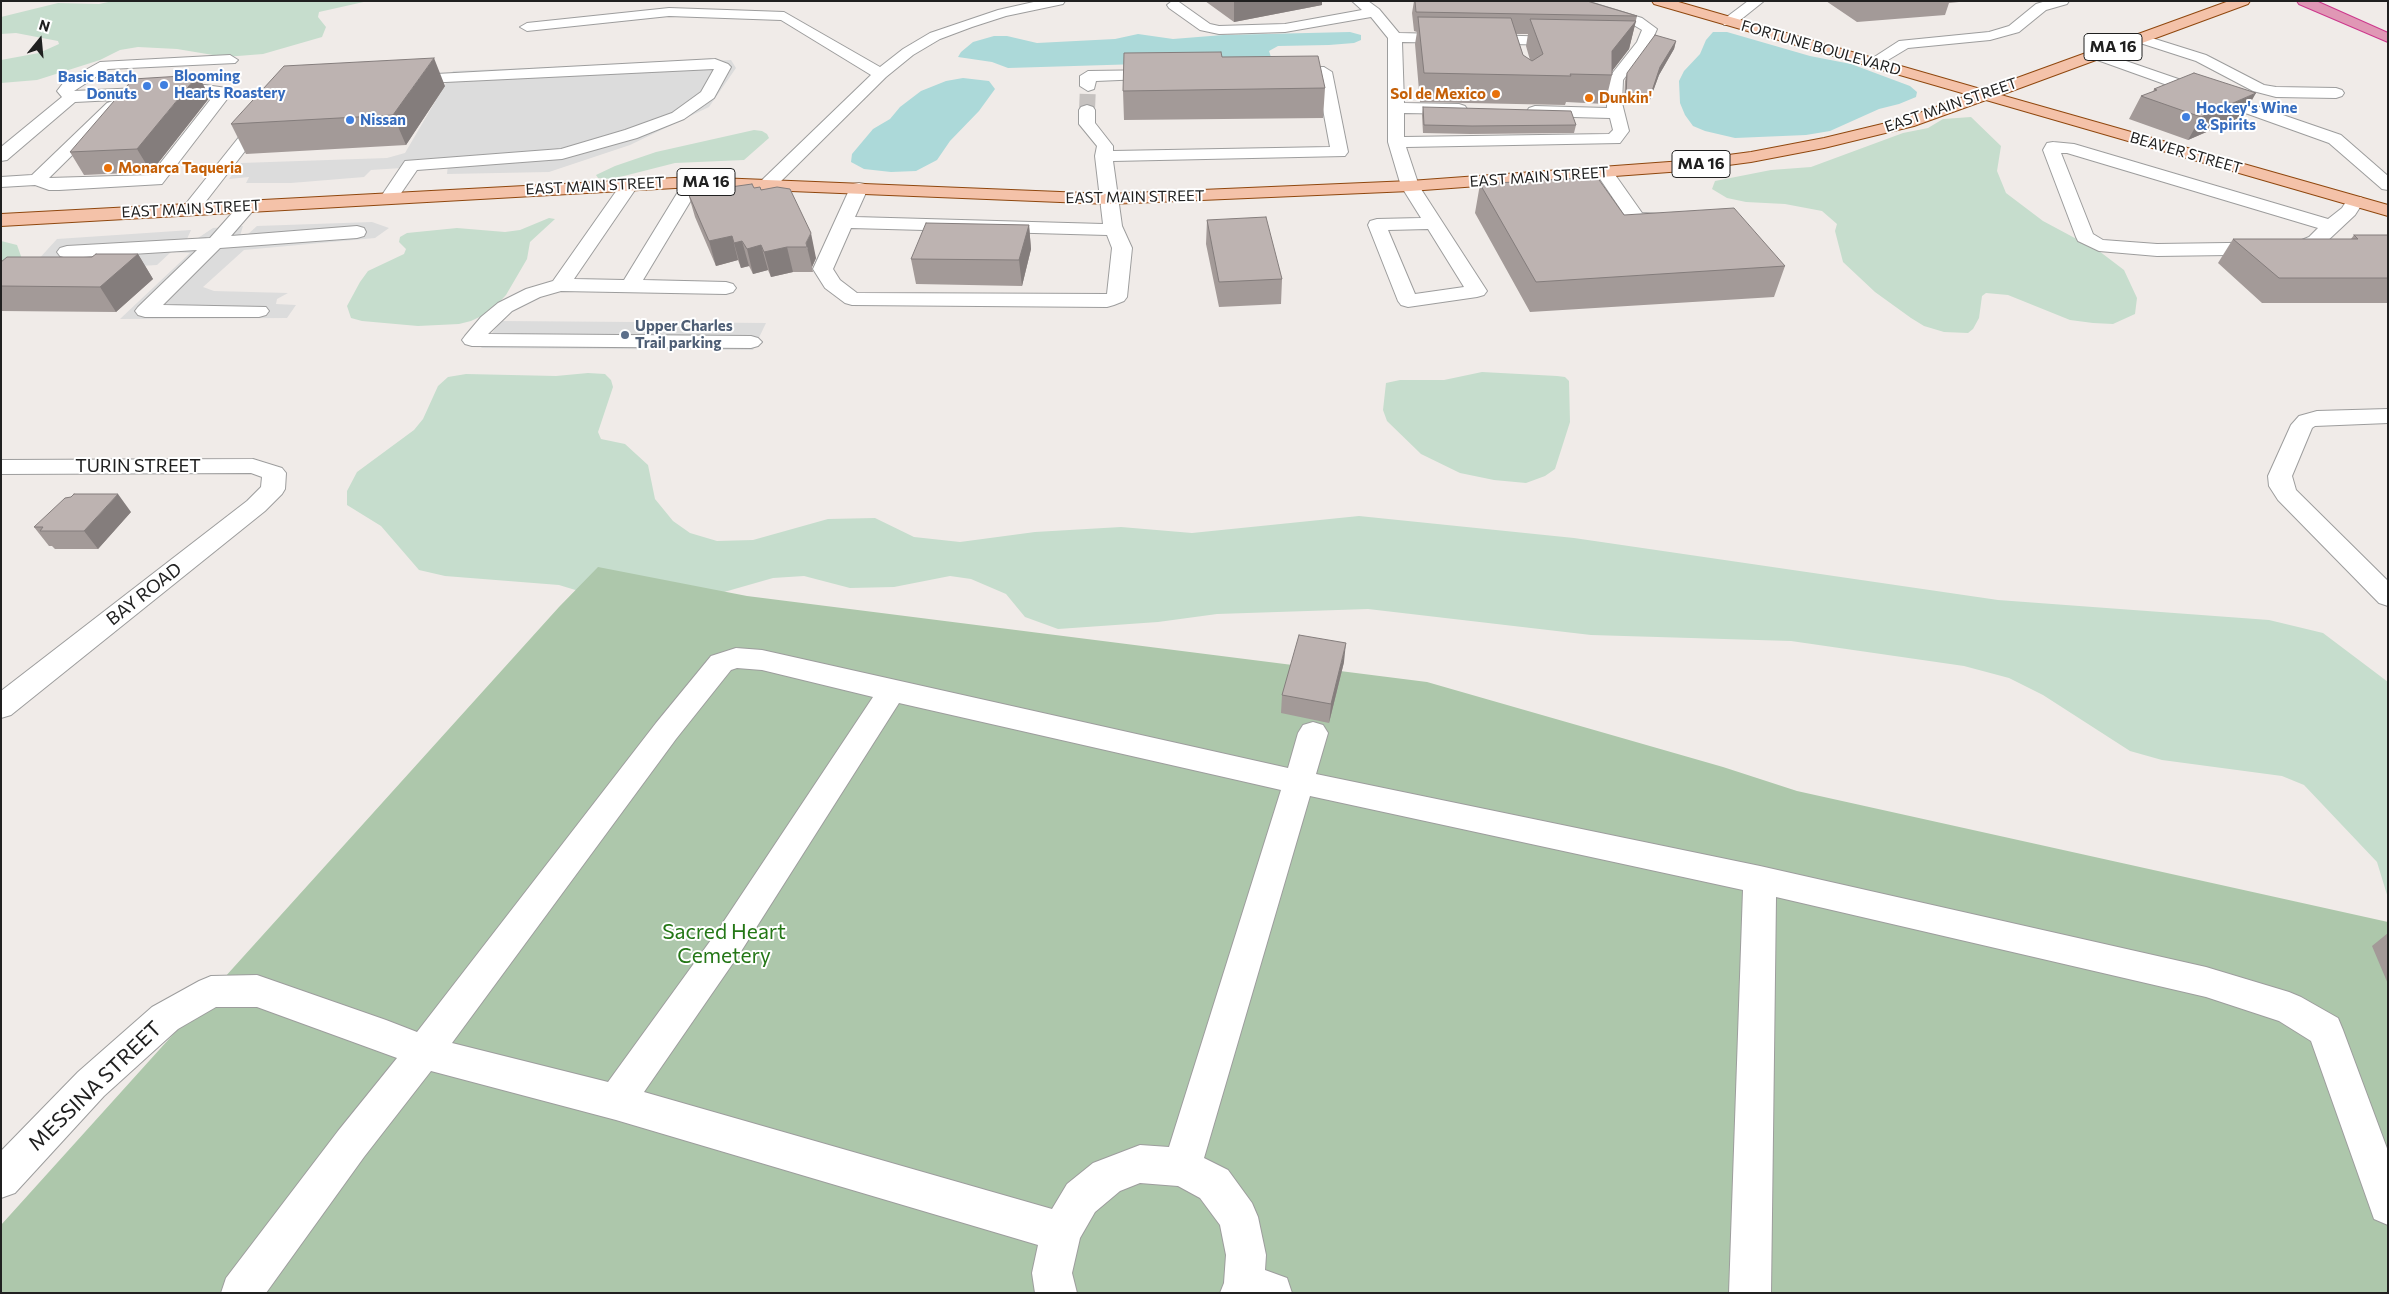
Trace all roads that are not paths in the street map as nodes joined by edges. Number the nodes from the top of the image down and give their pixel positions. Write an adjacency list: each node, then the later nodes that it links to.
1 (1058, 1): 9 (street)
2 (1360, 1): 12 (street)
3 (1570, 1): 21 (street)
4 (1659, 1): 13 (main road, FORTUNE BOULEVARD)
5 (1757, 1): 13 (street)
6 (2062, 1): 24 (street)
7 (2243, 1): 16 (main road, EAST MAIN STREET / MA 16)
8 (2304, 1): 17 (highway)
9 (1036, 3): 26 (street)
10 (1174, 5): 12 (street)
11 (670, 7): 14 (street); 26 (street)
12 (1374, 12): 15 (street)
13 (1729, 22): 24 (main road, FORTUNE BOULEVARD)
14 (527, 26)
15 (1395, 37): 18 (street); 36 (street)
16 (2139, 38): 22 (main road, EAST MAIN STREET / MA 16); 31 (street)
17 (2388, 38)
18 (1514, 40): 19 (street); 23 (street)
19 (1579, 41)
20 (1626, 42): 21 (street)
21 (1644, 43): 40 (street)
22 (2094, 54): 33 (main road, EAST MAIN STREET / MA 16); 50 (street)
23 (1519, 57)
24 (1873, 63): 33 (main road, FORTUNE BOULEVARD)
25 (1265, 73): 43 (street)
26 (881, 74): 49 (street)
27 (1177, 74): 29 (street)
28 (388, 80): 53 (street)
29 (1088, 86)
30 (205, 90): 32 (street); 34 (street); 45 (street)
31 (2336, 92)
32 (125, 94): 34 (street); 45 (street)
33 (1984, 94): 44 (main road, EAST MAIN STREET / MA 16); 55 (main road, BEAVER STREET)
34 (71, 97): 42 (street)
35 (277, 100): 57 (street)
36 (1396, 108): 38 (street); 41 (street)
37 (1087, 110): 43 (street)
38 (1471, 110)
39 (1518, 111): 40 (street)
40 (1616, 113): 41 (street)
41 (1396, 142): 51 (street)
42 (1, 156)
43 (1104, 156): 54 (street)
44 (1605, 173): 51 (main road, EAST MAIN STREET / MA 16); 59 (street)
45 (38, 180): 46 (street)
46 (1, 182)
47 (693, 182): 48 (main road, EAST MAIN STREET / MA 16); 49 (main road, EAST MAIN STREET / MA 16); 69 (street)
48 (630, 184): 53 (main road, EAST MAIN STREET / MA 16); 68 (street)
49 (768, 184): 52 (main road, EAST MAIN STREET / MA 16)
50 (2388, 185)
51 (1410, 186): 54 (main road, EAST MAIN STREET / MA 16); 62 (street)
52 (859, 188): 54 (main road, EAST MAIN STREET / MA 16); 61 (street)
53 (389, 198): 56 (main road, EAST MAIN STREET / MA 16)
54 (1109, 200): 64 (street)
55 (2355, 201): 58 (main road, BEAVER STREET); 63 (street)
56 (248, 206): 57 (main road, EAST MAIN STREET / MA 16); 66 (street)
57 (190, 210): 60 (main road, EAST MAIN STREET / MA 16)
58 (2388, 211)
59 (1686, 218)
60 (1, 220)
61 (843, 222): 64 (street); 64 (street)
62 (1434, 223): 62 (street)
63 (2331, 226): 63 (street)
64 (1115, 230)
65 (357, 232): 66 (street)
66 (215, 243): 67 (street); 71 (street)
67 (67, 252)
68 (560, 285): 69 (street); 72 (street)
69 (630, 286): 70 (street)
70 (726, 288)
71 (259, 311)
72 (751, 342)
73 (2388, 416): 76 (street)
74 (1, 467): 75 (street, TURIN STREET)
75 (274, 474): 78 (street, BAY ROAD)
76 (2388, 597)
77 (892, 691): 80 (street); 82 (street); 83 (street)
78 (1, 708)
79 (1313, 733): 80 (street)
80 (1299, 782): 81 (street); 84 (street)
81 (1760, 880): 86 (street); 91 (street)
82 (422, 1052): 83 (street, MESSINA STREET); 85 (street, MESSINA STREET); 89 (street)
83 (616, 1102): 87 (street, MESSINA STREET)
84 (1182, 1167): 87 (street); 88 (street)
85 (1, 1179)
86 (2388, 1205)
87 (1061, 1232): 90 (street)
88 (1252, 1290)
89 (241, 1293)
90 (1056, 1293)
91 (1750, 1293)

